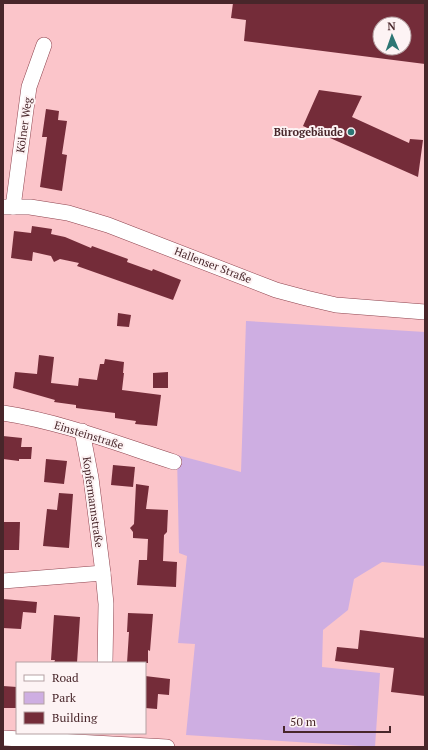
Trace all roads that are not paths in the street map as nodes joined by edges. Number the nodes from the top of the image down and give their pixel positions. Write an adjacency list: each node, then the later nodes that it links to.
1 (44, 45): 2 (street, Kölner Weg)
2 (8, 207): 3 (street, Hallenser Straße)
3 (425, 312)
4 (3, 413): 5 (street, Einsteinstraße)
5 (82, 432): 6 (street, Einsteinstraße); 7 (street, Kopfermannstraße)
6 (174, 462)
7 (103, 573): 8 (street); 9 (street, Kopfermannstraße)
8 (3, 581)
9 (106, 662)
10 (3, 738): 11 (street)
11 (101, 738): 12 (street)
12 (167, 747)

